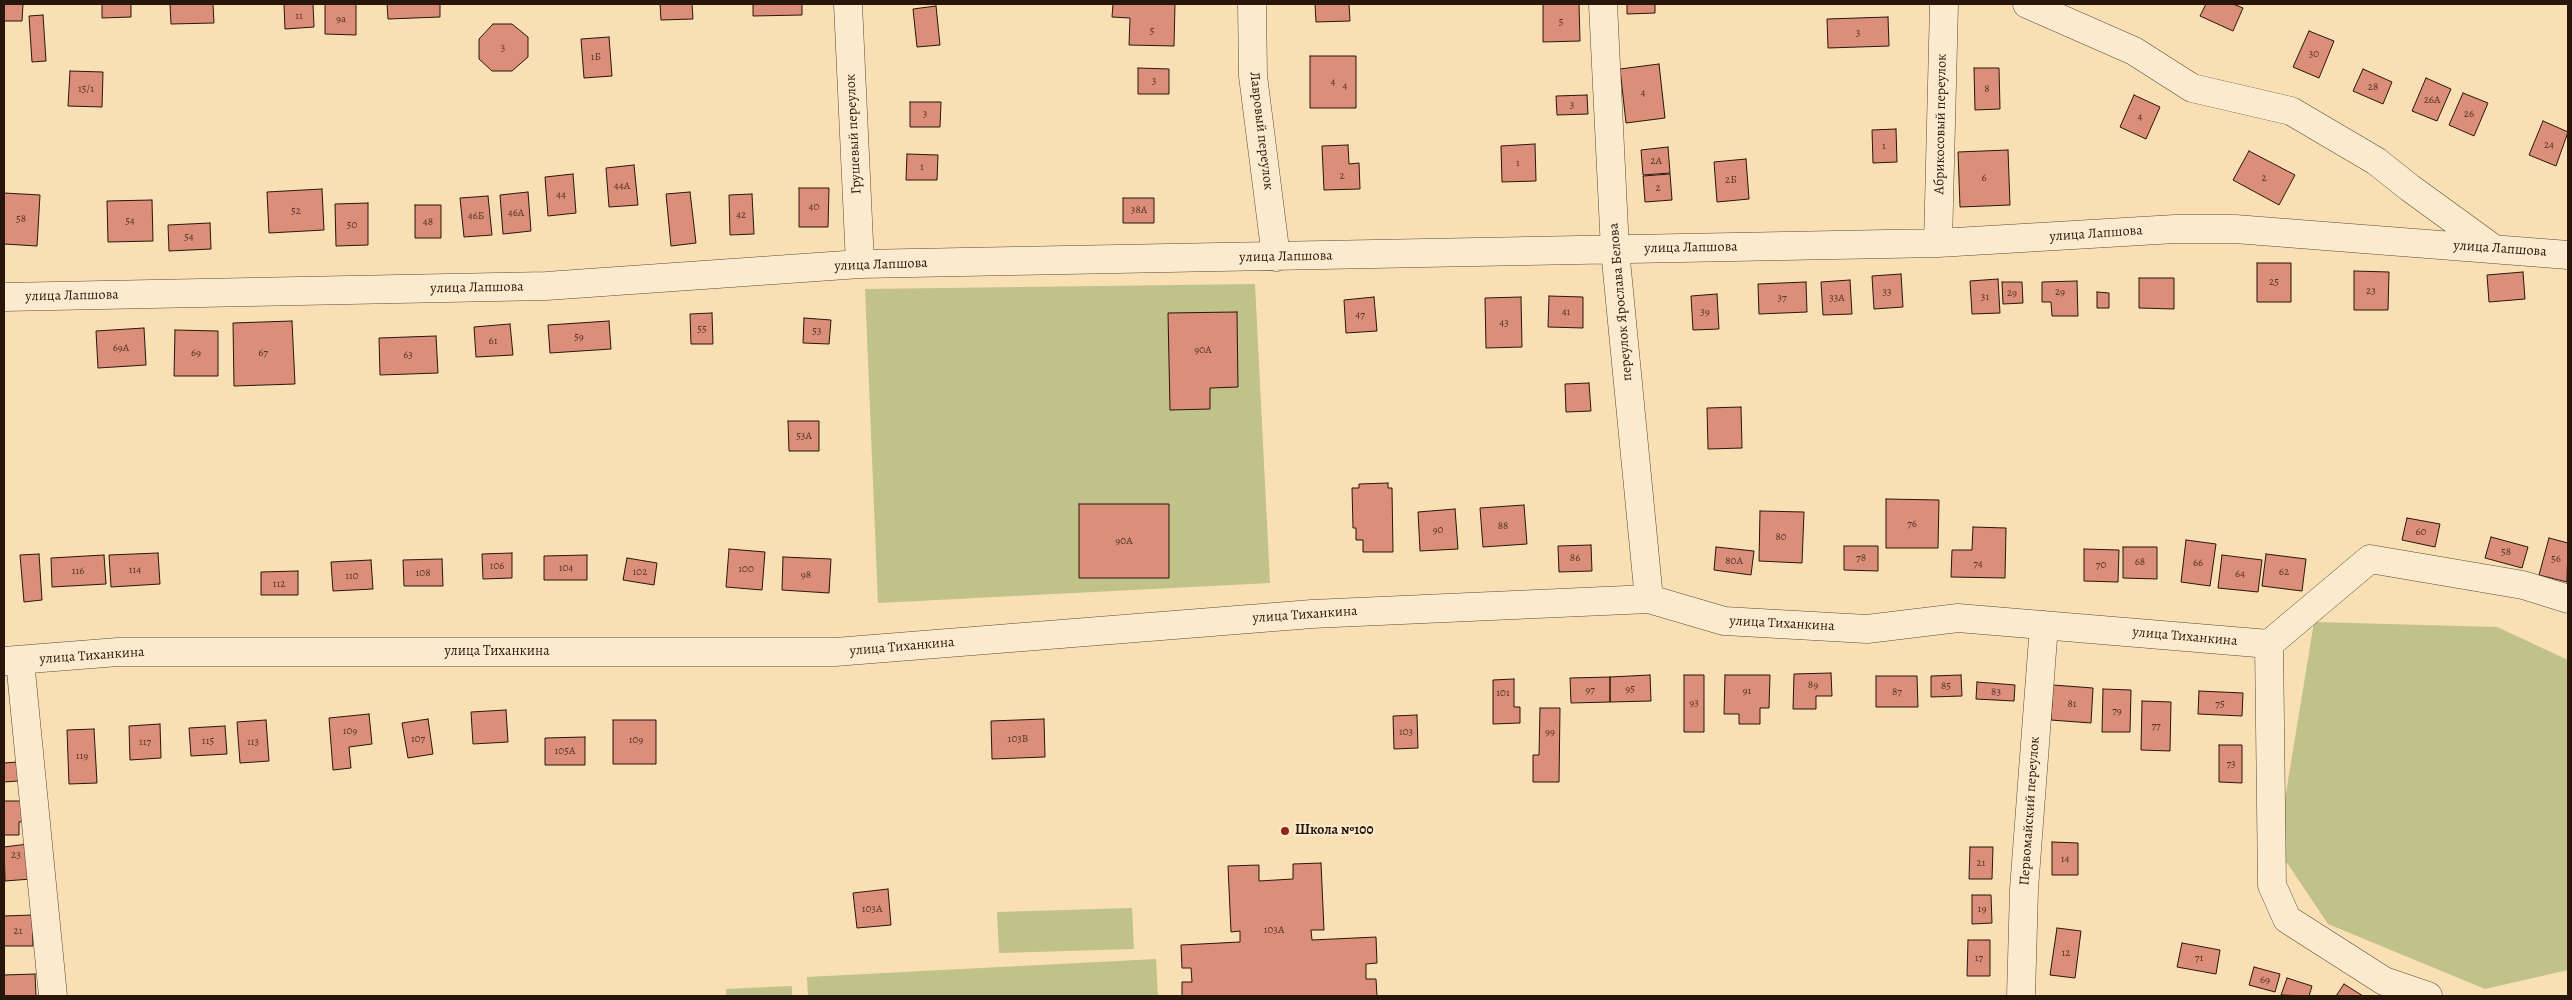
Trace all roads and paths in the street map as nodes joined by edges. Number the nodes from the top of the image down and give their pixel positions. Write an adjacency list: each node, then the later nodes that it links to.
1 (848, 4): 11 (street, Грушевый переулок)
2 (1252, 4): 10 (street, Лавровый переулок)
3 (1603, 4): 8 (street, переулок Ярослава Белова)
4 (1944, 4): 6 (street, Абрикосовый переулок)
5 (2026, 4): 7 (street)
6 (1938, 243): 7 (street, улица Лапшова); 8 (street, улица Лапшова)
7 (2494, 249): 9 (street, улица Лапшова)
8 (1615, 250): 10 (street, улица Лапшова); 14 (street, переулок Ярослава Белова)
9 (2568, 255)
10 (1276, 257): 11 (street, улица Лапшова)
11 (860, 264): 12 (street, улица Лапшова)
12 (4, 297)
13 (2568, 599): 16 (street)
14 (1649, 600): 15 (street, улица Тиханкина); 17 (street, улица Тиханкина)
15 (2044, 625): 16 (street, улица Тиханкина); 19 (street, Первомайский переулок)
16 (2269, 644): 20 (street)
17 (12, 661): 18 (street)
18 (54, 996)
19 (2021, 996)
20 (2428, 996)

